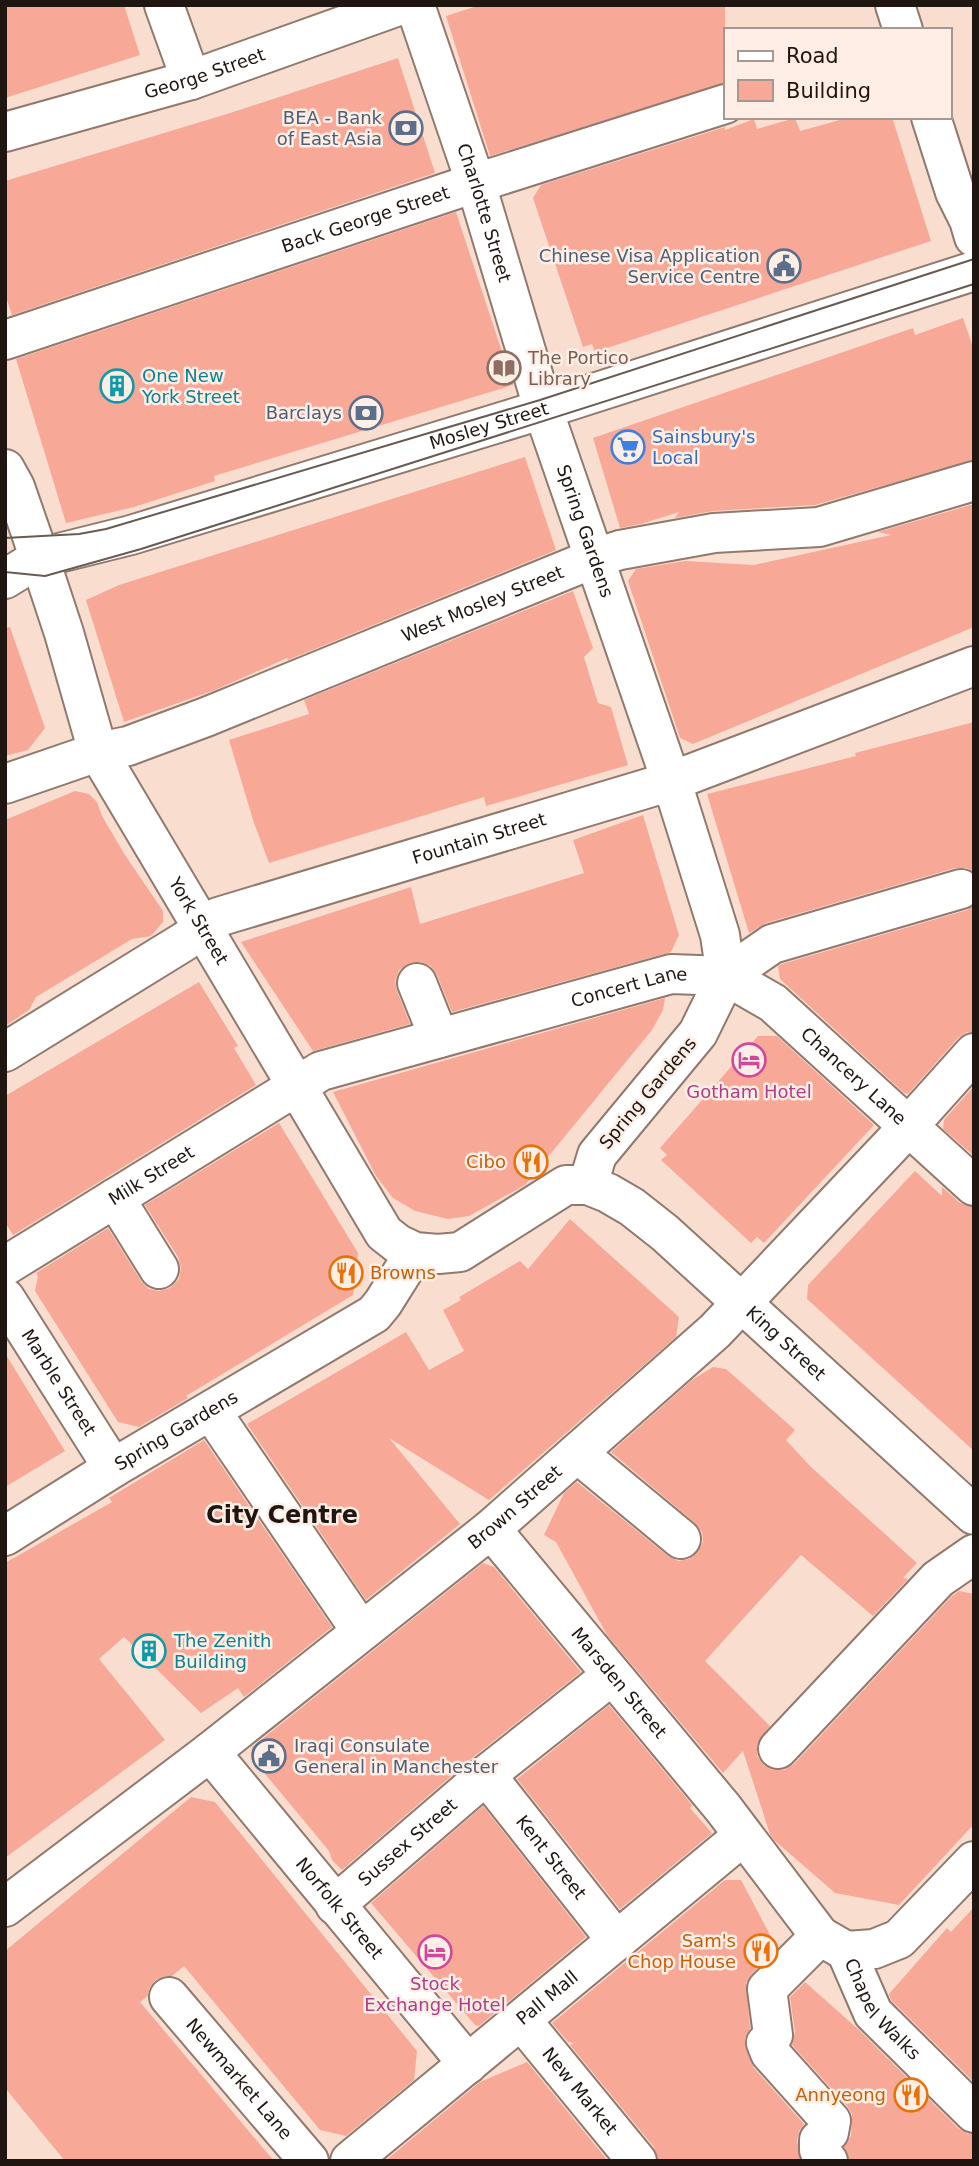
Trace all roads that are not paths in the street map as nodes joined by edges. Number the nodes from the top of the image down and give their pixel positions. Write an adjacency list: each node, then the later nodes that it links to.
1 (164, 5): 6 (street)
2 (401, 5): 6 (street, George Street)
3 (415, 5): 10 (street, Charlotte Street)
4 (895, 5): 5 (street)
5 (902, 28)
6 (191, 80): 9 (street, George Street)
7 (724, 104): 10 (street, Back George Street)
8 (932, 119): 11 (street)
9 (5, 132)
10 (476, 184): 13 (street, Back George Street); 14 (street, Charlotte Street)
11 (974, 237)
12 (974, 271): 14 (street, Mosley Street)
13 (5, 340)
14 (545, 415): 17 (street, Mosley Street); 18 (street, Spring Gardens)
15 (5, 469): 17 (street, York Street)
16 (974, 481): 18 (street, West Mosley Street)
17 (39, 558): 19 (street, Mosley Street); 21 (street, York Street)
18 (595, 558): 21 (street, West Mosley Street); 22 (street, Spring Gardens)
19 (5, 579)
20 (974, 666): 22 (street, Fountain Street)
21 (98, 752): 23 (street, West Mosley Street); 25 (street, York Street)
22 (672, 781): 25 (street, Fountain Street); 26 (street, Spring Gardens)
23 (5, 784)
24 (961, 889): 26 (street)
25 (203, 928): 29 (street, Fountain Street); 31 (street, York Street)
26 (726, 976): 28 (street, Concert Lane); 32 (street, Chancery Lane); 33 (street, Spring Gardens)
27 (418, 983): 28 (street)
28 (439, 1038): 31 (street, Concert Lane)
29 (5, 1052)
30 (974, 1053): 32 (street, Brown Street)
31 (295, 1085): 35 (street, Milk Street); 36 (street, York Street)
32 (908, 1126): 34 (street, Chancery Lane); 40 (street, Brown Street)
33 (588, 1185): 36 (street); 40 (street, King Street)
34 (974, 1186)
35 (115, 1198): 37 (street, Milk Street); 38 (street)
36 (415, 1252): 41 (street, Spring Gardens)
37 (5, 1266)
38 (159, 1269)
39 (5, 1298): 43 (street, Marble Street)
40 (741, 1305): 42 (street, Brown Street); 44 (street, King Street)
41 (211, 1411): 43 (street, Spring Gardens); 49 (street)
42 (577, 1453): 45 (street, Brown Street); 47 (street)
43 (113, 1468): 46 (street, Spring Gardens)
44 (974, 1515)
45 (491, 1529): 49 (street, Brown Street); 50 (street, Marsden Street)
46 (5, 1536)
47 (681, 1539)
48 (974, 1554): 51 (street)
49 (361, 1631): 52 (street, Brown Street)
50 (611, 1676): 53 (street, Sussex Street); 54 (street, Marsden Street)
51 (778, 1749)
52 (210, 1752): 56 (street, Norfolk Street); 57 (street, Brown Street)
53 (486, 1775): 56 (street, Sussex Street); 58 (street, Kent Street)
54 (743, 1836): 58 (street, Pall Mall); 59 (street, Chapel Walks)
55 (974, 1861): 59 (street)
56 (335, 1906): 62 (street, Norfolk Street)
57 (5, 1907)
58 (617, 1941): 61 (street, Pall Mall)
59 (833, 1944): 63 (street, Chapel Walks); 67 (street)
60 (169, 1997): 64 (street, Newmarket Lane)
61 (522, 2021): 62 (street, Pall Mall); 66 (street, New Market)
62 (468, 2064): 65 (street, Pall Mall)
63 (974, 2113)
64 (309, 2161)
65 (351, 2161)
66 (637, 2161)
67 (828, 2161)

